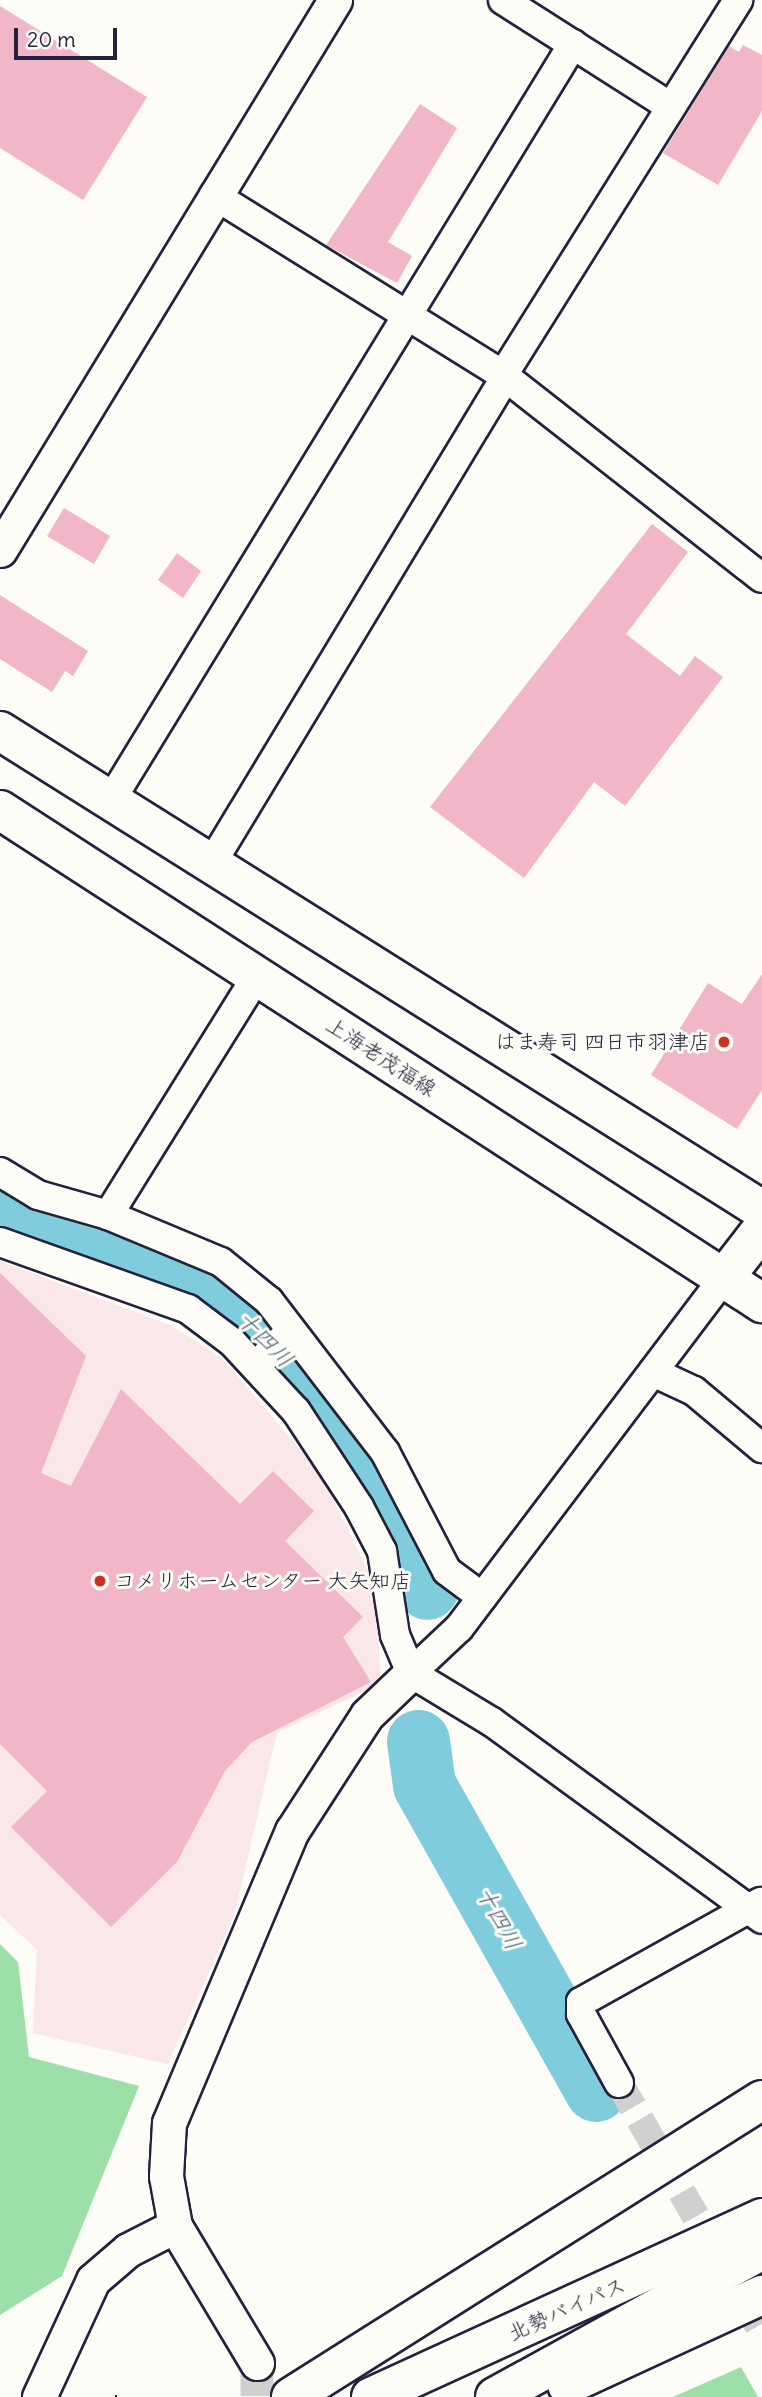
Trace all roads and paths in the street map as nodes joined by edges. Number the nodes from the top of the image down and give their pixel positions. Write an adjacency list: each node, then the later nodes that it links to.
1 (335, 0): 6 (street)
2 (503, 0): 4 (street)
3 (738, 0): 5 (street)
4 (573, 44): 5 (street); 7 (street)
5 (671, 107): 8 (street)
6 (214, 195): 7 (street); 9 (street)
7 (408, 316): 8 (street); 12 (street)
8 (503, 378): 10 (street); 14 (street)
9 (0, 550)
10 (762, 578)
11 (0, 730): 12 (main road)
12 (111, 800): 14 (main road)
13 (0, 810): 15 (main road, 上海老茂福線)
14 (210, 866): 17 (main road)
15 (257, 976): 18 (street); 21 (main road, 上海老茂福線)
16 (0, 1172): 18 (street)
17 (762, 1210)
18 (107, 1215): 23 (street)
19 (762, 1229): 21 (main road)
20 (0, 1242): 24 (street)
21 (724, 1278): 22 (main road, 上海老茂福線); 25 (street)
22 (762, 1303)
23 (288, 1334): 24 (street); 27 (street)
24 (259, 1363): 28 (street)
25 (653, 1372): 26 (street); 27 (street)
26 (762, 1448)
27 (482, 1597): 28 (street)
28 (411, 1673): 29 (street); 33 (street)
29 (756, 1909): 30 (street)
30 (619, 2083)
31 (762, 2100): 40 (main road)
32 (762, 2218): 41 (main road, 北勢バイパス)
33 (175, 2227): 36 (street); 37 (street)
34 (762, 2250): 42 (main road, 北勢バイパス)
35 (762, 2295): 43 (main road)
36 (257, 2363)
37 (39, 2397)
38 (115, 2397): 39 (path)
39 (121, 2397)
40 (291, 2397)
41 (371, 2397)
42 (495, 2397)
43 (541, 2397)

